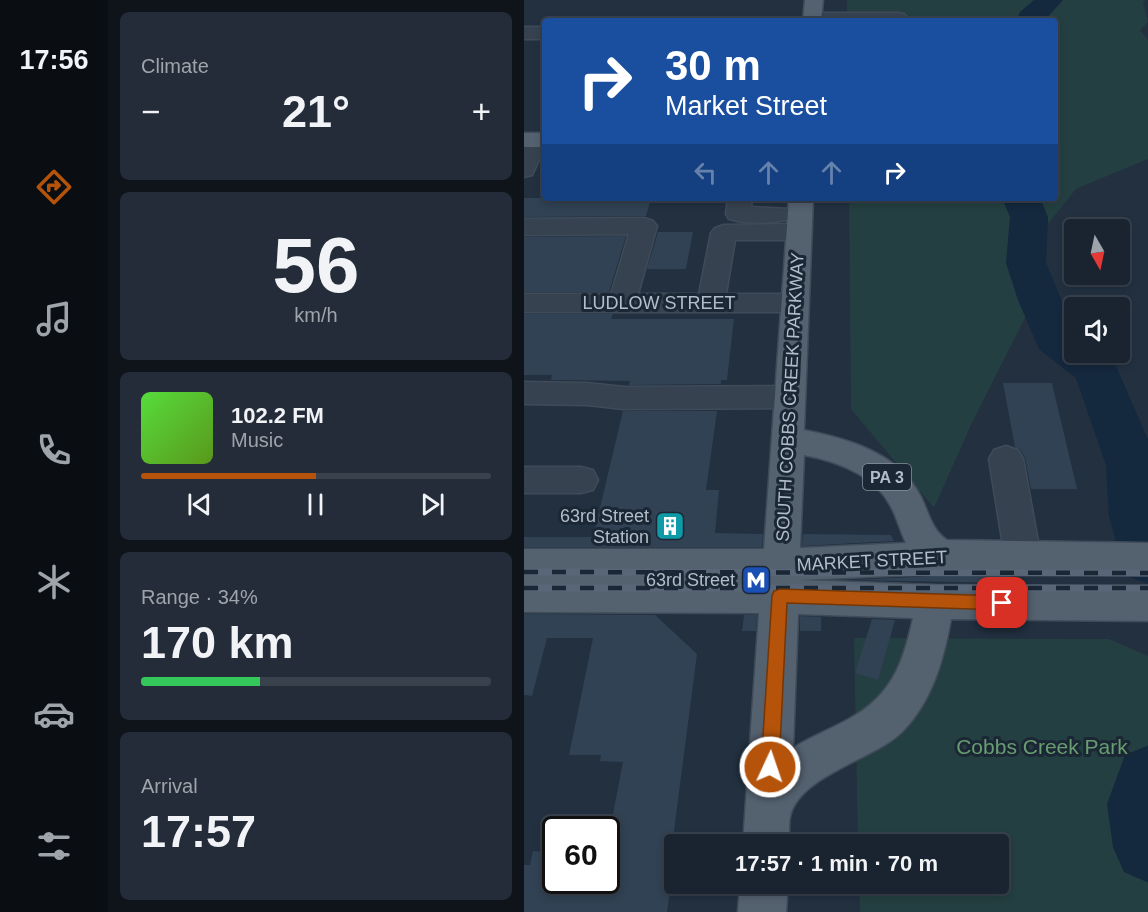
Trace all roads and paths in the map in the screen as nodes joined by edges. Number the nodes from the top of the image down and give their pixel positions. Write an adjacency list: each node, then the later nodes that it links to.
1 (813, 13): 2 (street)
2 (898, 18)
3 (524, 33): 4 (street)
4 (542, 33)
5 (536, 140): 6 (street)
6 (524, 170)
7 (740, 201): 8 (street)
8 (800, 215): 12 (street); 13 (main road, SOUTH COBBS CREEK PARKWAY)
9 (524, 227): 11 (street)
10 (524, 303): 11 (street, LUDLOW STREET)
11 (622, 303): 12 (street, LUDLOW STREET)
12 (711, 303): 13 (street, LUDLOW STREET)
13 (795, 303): 15 (main road, SOUTH COBBS CREEK PARKWAY)
14 (524, 393): 15 (street)
15 (790, 397): 16 (main road, SOUTH COBBS CREEK PARKWAY)
16 (788, 440): 20 (main road, PA 3); 24 (main road, SOUTH COBBS CREEK PARKWAY)
17 (1006, 459): 21 (street)
18 (524, 480): 19 (street)
19 (581, 480)
20 (951, 557): 21 (main road, MARKET STREET / PA 3); 24 (main road, MARKET STREET)
21 (1023, 558): 22 (main road, MARKET STREET / PA 3)
22 (1136, 559)
23 (524, 565): 24 (main road, MARKET STREET)
24 (780, 581): 25 (main road, MARKET STREET); 26 (main road, MARKET STREET); 28 (main road, SOUTH COBBS CREEK PARKWAY)
25 (524, 595)
26 (935, 602): 27 (main road, MARKET STREET); 28 (main road)
27 (1142, 604)
28 (767, 827)
29 (763, 894): 30 (main road)
30 (762, 912)

